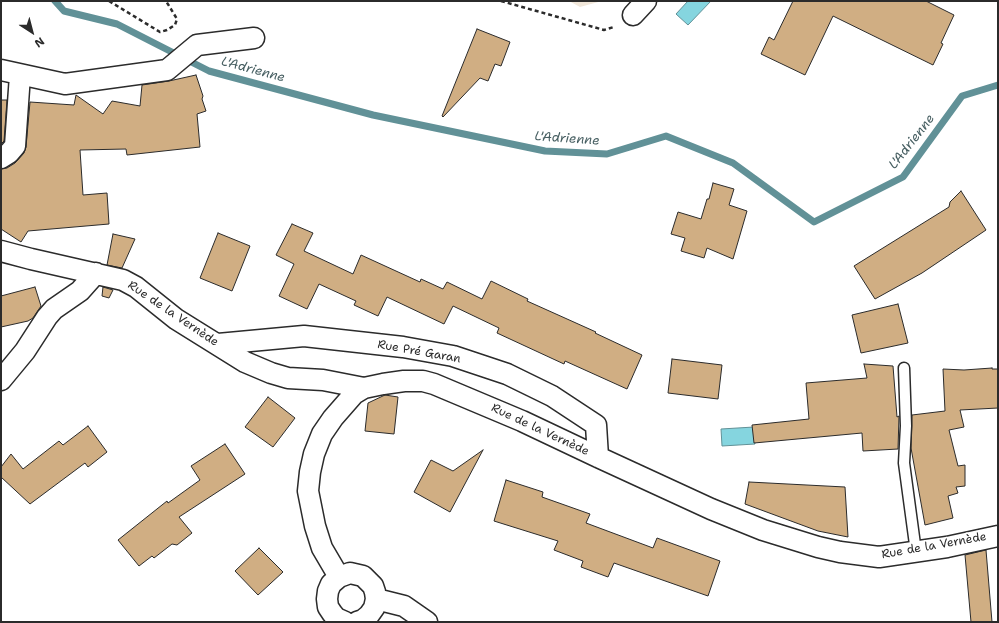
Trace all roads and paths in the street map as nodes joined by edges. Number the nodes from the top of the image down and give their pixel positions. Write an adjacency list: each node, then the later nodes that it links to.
1 (109, 1): 2 (path)
2 (166, 1)
3 (501, 1): 4 (path)
4 (639, 8)
5 (254, 38): 7 (street)
6 (1, 70): 7 (street)
7 (20, 74): 8 (street)
8 (1, 158)
9 (1, 251): 10 (street, Rue de la Vernède)
10 (96, 273): 11 (street, Rue de la Vernède); 13 (street)
11 (218, 344): 14 (street, Rue de la Vernède); 15 (street, Rue Pré Garan)
12 (904, 368): 17 (lane)
13 (1, 380)
14 (364, 388): 15 (street, Rue de la Vernède); 18 (street)
15 (598, 457): 17 (street, Rue de la Vernède)
16 (998, 536): 17 (street, Rue de la Vernède)
17 (916, 552)
18 (339, 577): 19 (street); 20 (street)
19 (376, 599): 20 (street); 21 (street)
20 (346, 622)
21 (427, 622)

